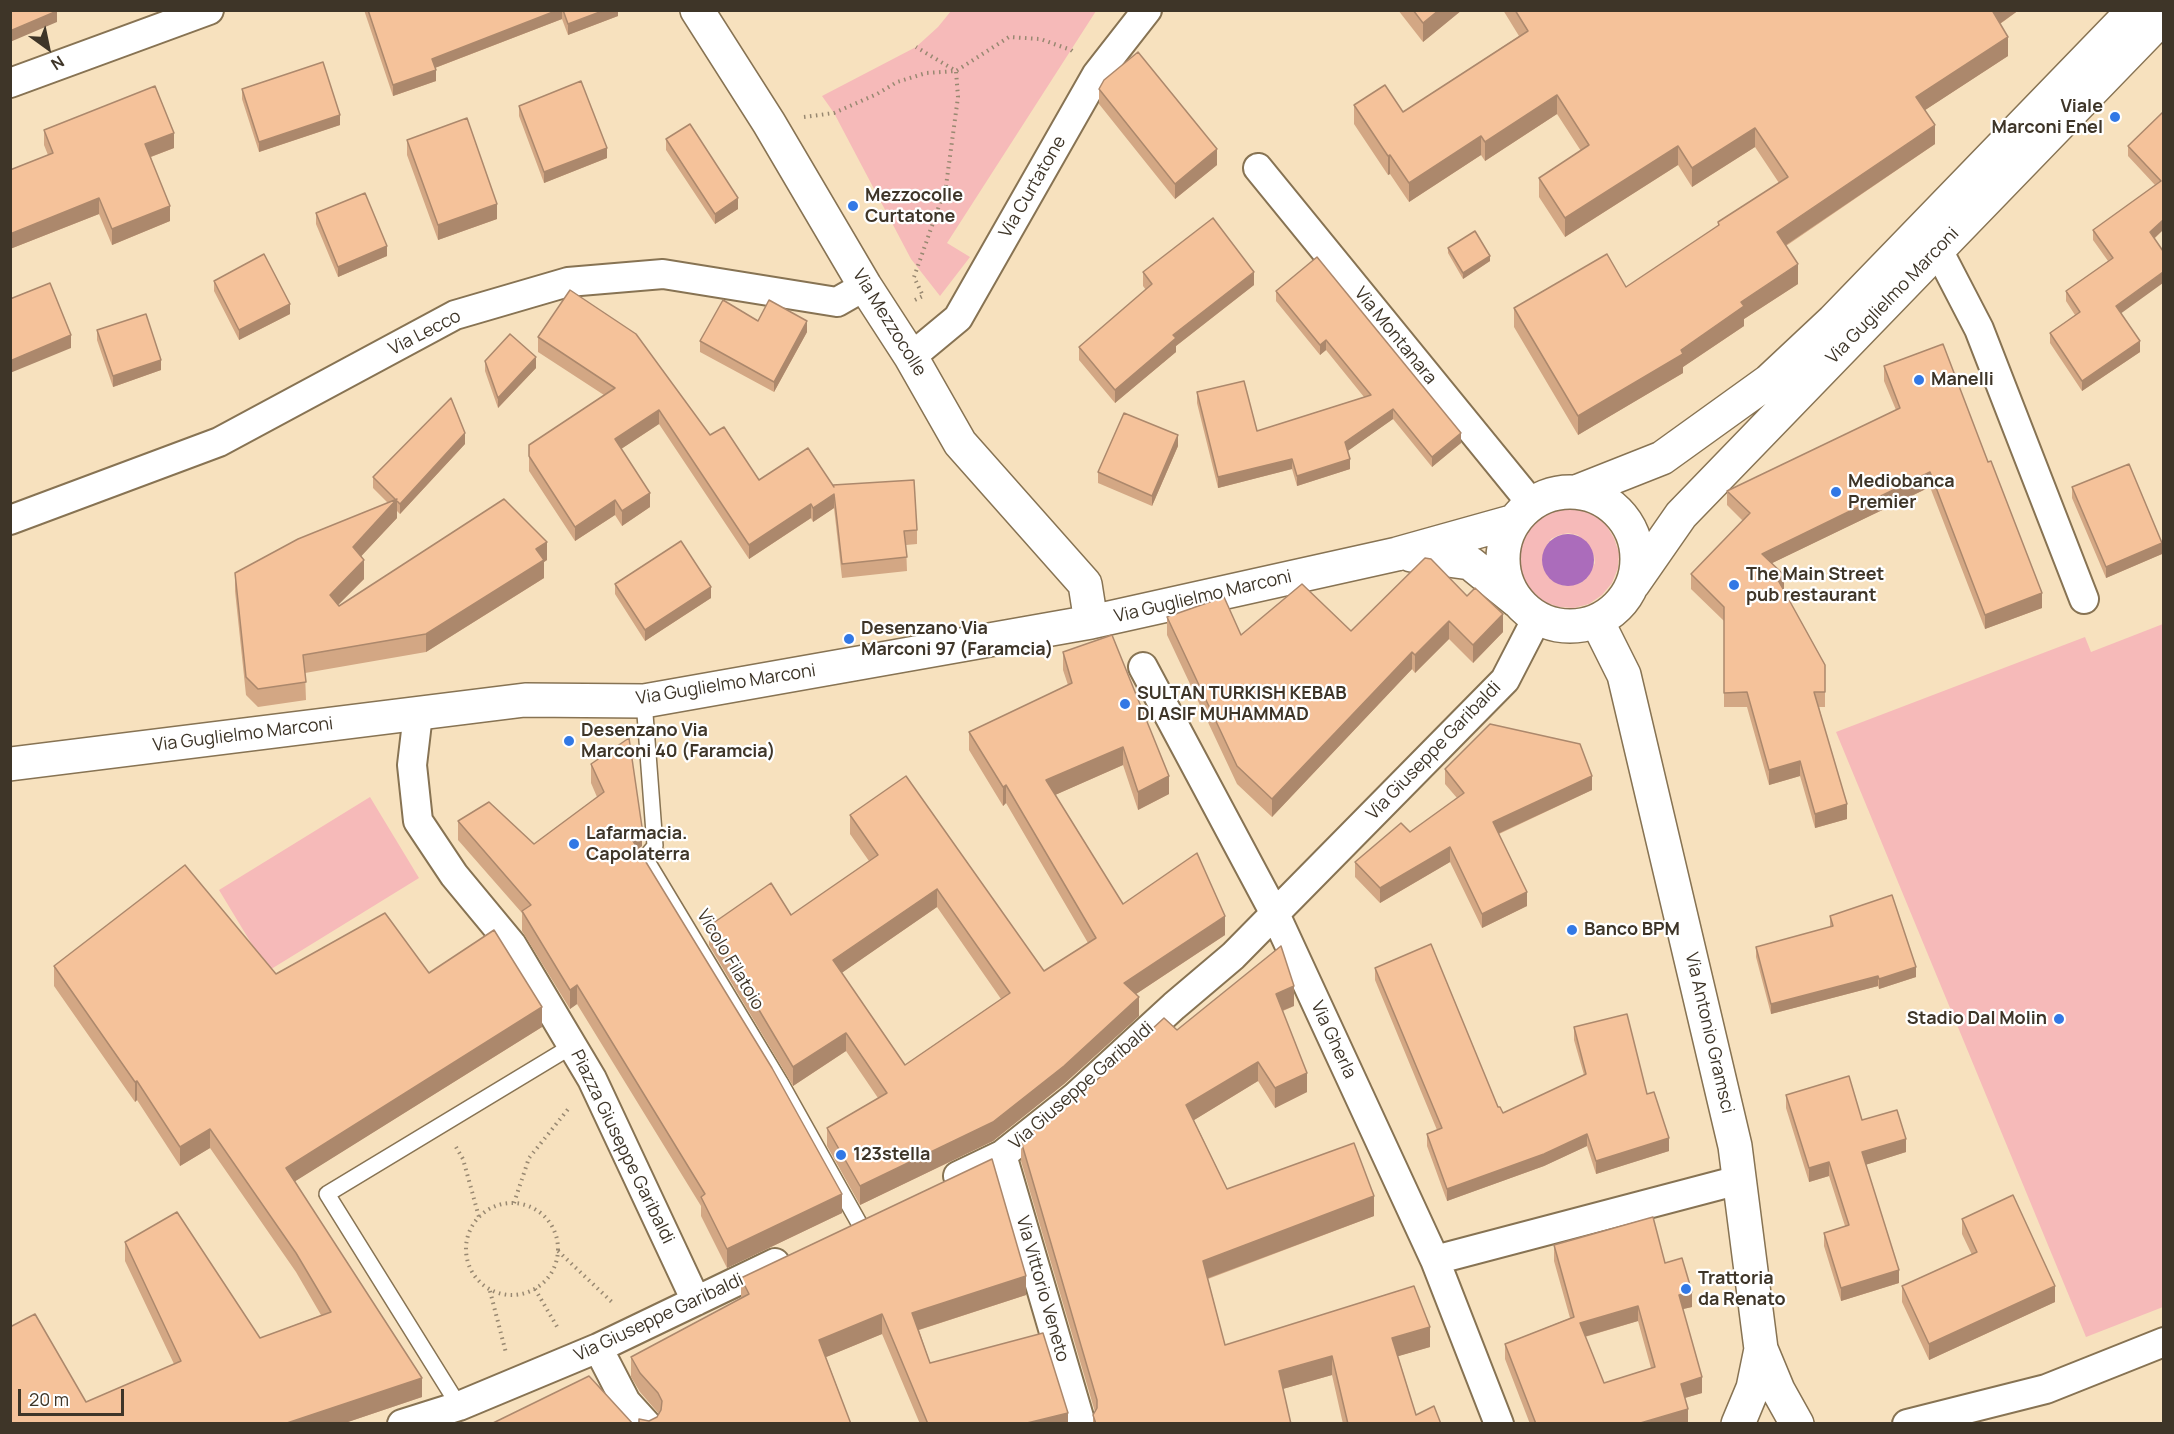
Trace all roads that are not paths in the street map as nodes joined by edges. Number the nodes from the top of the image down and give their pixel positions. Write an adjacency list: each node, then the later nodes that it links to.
1 (209, 10): 6 (street)
2 (697, 10): 9 (main road, Via Mezzocolle)
3 (1147, 10): 10 (street, Via Curtatone)
4 (2134, 10): 11 (main road, Via Guglielmo Marconi)
5 (2163, 16): 8 (main road, Via Guglielmo Marconi)
6 (10, 83)
7 (1258, 168): 12 (street, Via Montanara)
8 (1938, 250): 15 (main road, Via Guglielmo Marconi); 16 (street)
9 (865, 286): 10 (main road, Via Mezzocolle); 13 (street, Via Lecco)
10 (912, 357): 19 (main road, Via Mezzocolle)
11 (1576, 492): 12 (main road, Via Guglielmo Marconi); 15 (main road, Via Guglielmo Marconi)
12 (1523, 512): 14 (main road, Via Guglielmo Marconi); 17 (main road)
13 (10, 520)
14 (1397, 554): 17 (main road, Via Guglielmo Marconi); 19 (main road, Via Guglielmo Marconi)
15 (1633, 584): 18 (main road, Via Guglielmo Marconi)
16 (2084, 599)
17 (1527, 610): 18 (main road, Via Guglielmo Marconi); 24 (street, Via Giuseppe Garibaldi)
18 (1597, 621): 27 (main road, Via Antonio Gramsci)
19 (1091, 622): 21 (main road, Via Guglielmo Marconi)
20 (1143, 667): 24 (street, Via Gherla)
21 (644, 701): 22 (main road, Via Guglielmo Marconi); 29 (lane, Vicolo Filatoio)
22 (418, 714): 23 (main road, Via Guglielmo Marconi); 25 (street, Piazza Giuseppe Garibaldi)
23 (10, 764)
24 (1275, 914): 26 (street, Via Giuseppe Garibaldi); 31 (street, Via Gherla)
25 (572, 1046): 32 (street, Piazza Giuseppe Garibaldi); 36 (lane)
26 (1002, 1155): 28 (street, Via Giuseppe Garibaldi); 39 (street, Via Vittorio Veneto)
27 (1739, 1180): 31 (street); 34 (main road, Via Antonio Gramsci)
28 (938, 1185)
29 (859, 1223)
30 (798, 1252): 32 (street, Via Giuseppe Garibaldi)
31 (1435, 1260): 40 (street, Via Gherla)
32 (696, 1301): 35 (street, Via Giuseppe Garibaldi)
33 (2163, 1342): 44 (street)
34 (1761, 1349): 41 (main road, Via Antonio Gramsci); 43 (main road, Via Antonio Gramsci)
35 (586, 1353): 36 (street, Via Giuseppe Garibaldi); 38 (street)
36 (459, 1406): 37 (street, Via Giuseppe Garibaldi)
37 (402, 1424)
38 (646, 1424)
39 (1081, 1424)
40 (1500, 1424)
41 (1738, 1424)
42 (1744, 1424): 43 (main road, Via Antonio Gramsci)
43 (1796, 1424)
44 (1907, 1424)

